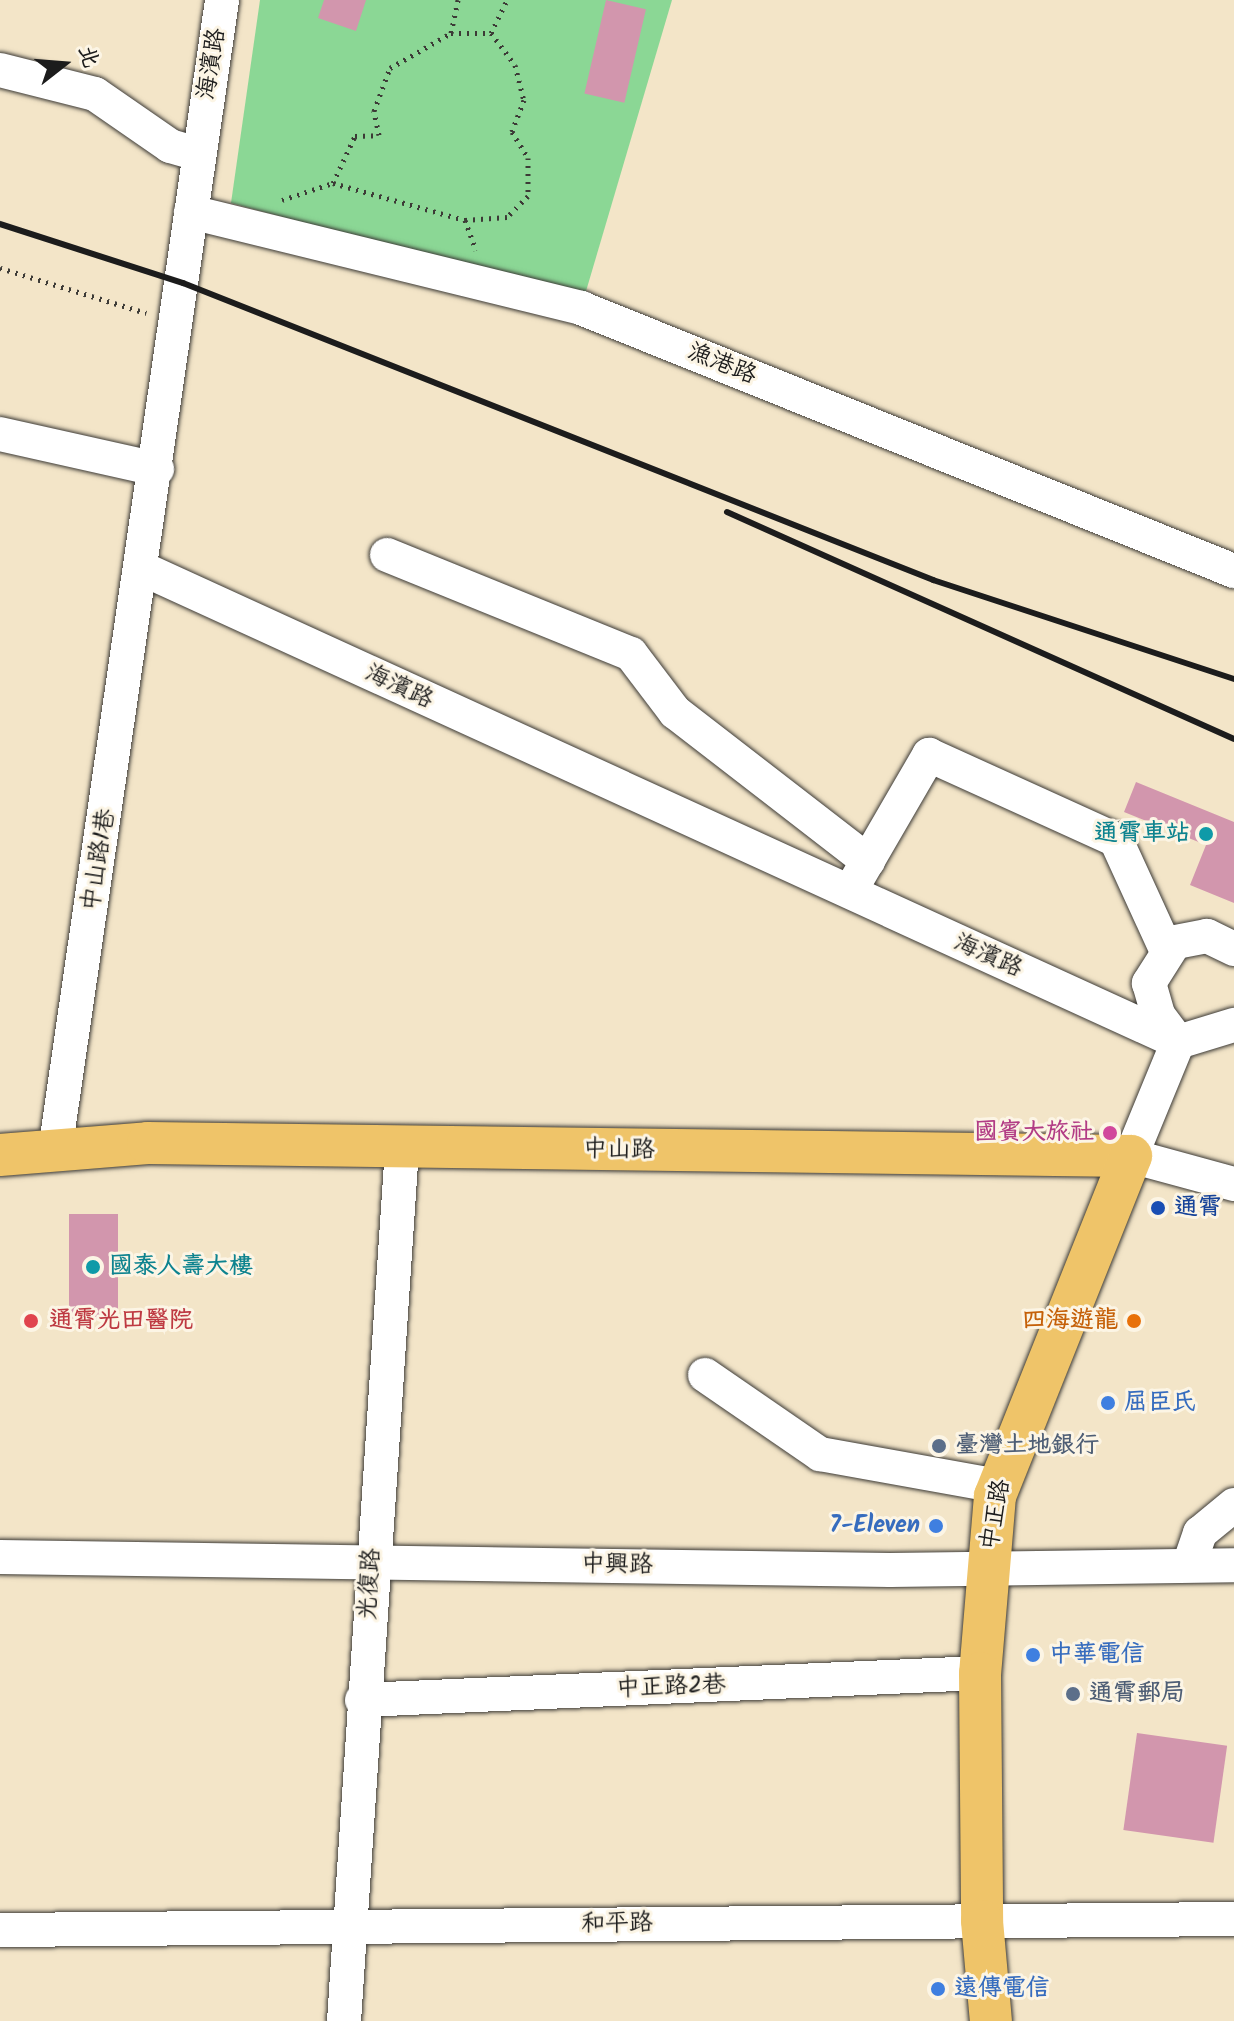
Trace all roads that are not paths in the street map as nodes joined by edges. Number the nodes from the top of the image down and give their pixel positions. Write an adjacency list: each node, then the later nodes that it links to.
1 (222, 0): 3 (street, 海濱路)
2 (0, 70): 3 (street)
3 (198, 154): 4 (street, 海濱路)
4 (191, 212): 6 (street, 海濱路); 9 (street, 漁港路)
5 (0, 434): 6 (street)
6 (157, 469): 8 (street, 海濱路)
7 (387, 555): 10 (street)
8 (143, 569): 11 (street, 海濱路); 17 (street, 中山路1巷)
9 (1234, 571)
10 (868, 861): 11 (street); 12 (street)
11 (849, 893): 15 (street, 海濱路)
12 (1166, 949): 13 (street); 15 (street)
13 (1234, 949)
14 (1234, 1025): 15 (street)
15 (1178, 1042): 19 (street, 中正路)
16 (402, 1148): 17 (main road, 中山路); 19 (main road, 中山路); 25 (street, 光復路)
17 (55, 1151): 18 (main road, 中山路)
18 (0, 1155)
19 (1131, 1156): 20 (street, 中山路); 22 (main road, 中正路)
20 (1234, 1184)
21 (705, 1375): 22 (street)
22 (998, 1486): 28 (main road, 中正路)
23 (1234, 1505): 26 (street)
24 (0, 1557): 25 (street, 中興路)
25 (371, 1563): 28 (street, 中興路); 30 (street, 光復路)
26 (1189, 1565): 27 (street, 中興路); 28 (street, 中興路)
27 (1234, 1565)
28 (987, 1570): 29 (main road, 中正路)
29 (980, 1673): 30 (street, 中正路2巷); 32 (main road, 中正路)
30 (362, 1700): 33 (street, 光復路)
31 (1234, 1919): 32 (street, 和平路)
32 (982, 1921): 33 (street, 和平路); 36 (main road, 中正路)
33 (350, 1927): 34 (street, 和平路); 35 (street, 光復路)
34 (0, 1930)
35 (344, 2021)
36 (991, 2021)

